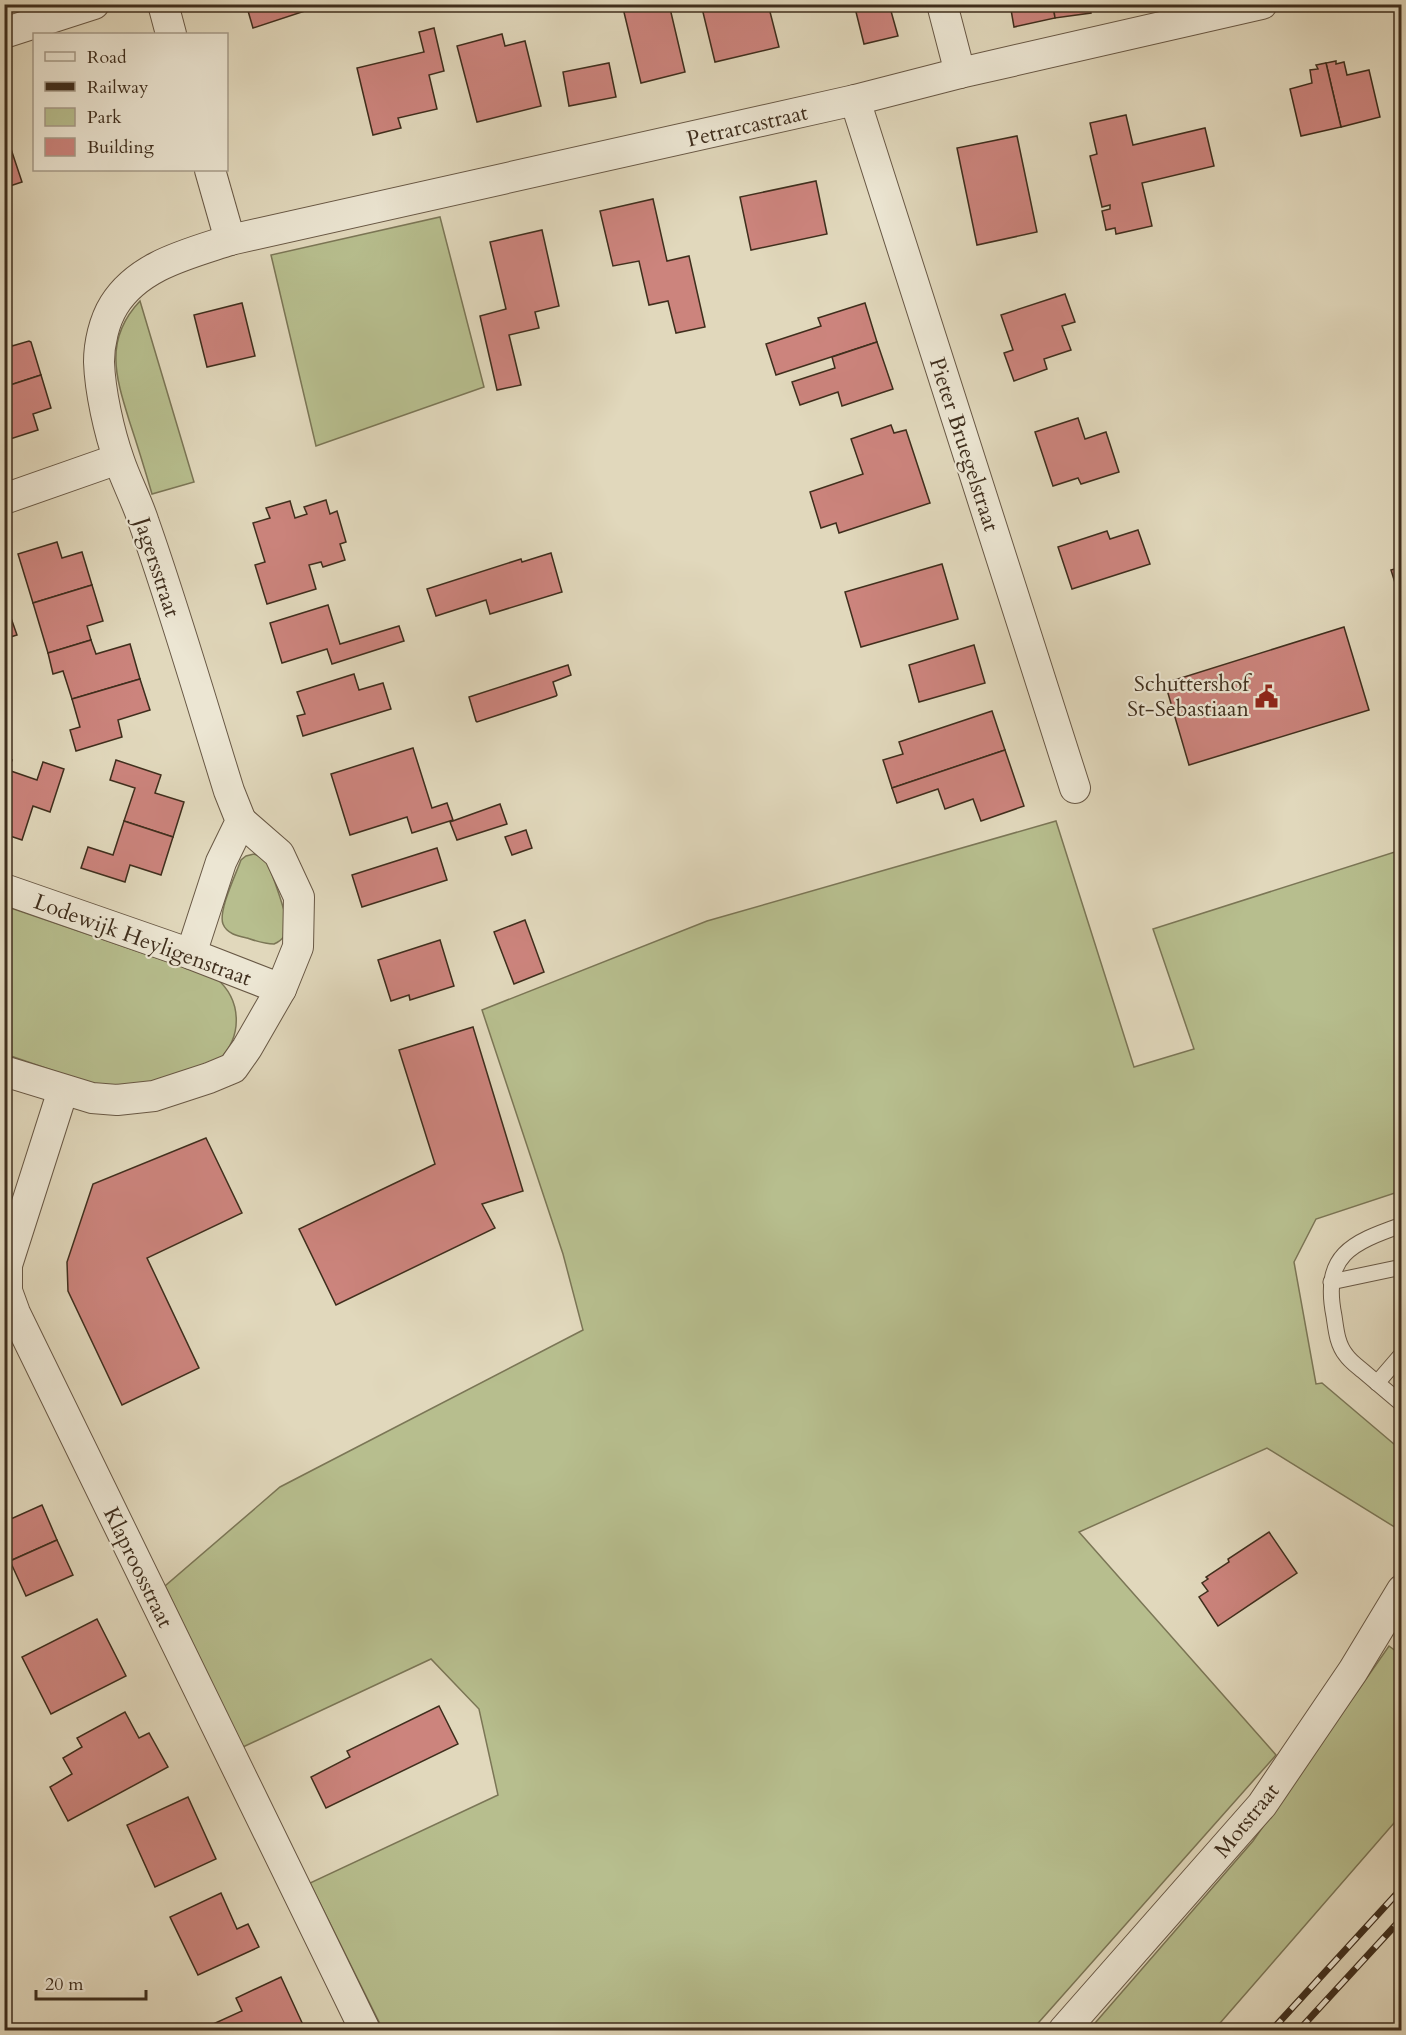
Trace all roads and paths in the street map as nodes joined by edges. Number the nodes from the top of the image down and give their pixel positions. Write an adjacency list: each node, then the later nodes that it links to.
1 (94, 4): 5 (street)
2 (163, 4): 6 (street)
3 (942, 4): 7 (street)
4 (1262, 4): 7 (street, Petrarcastraat)
5 (4, 33)
6 (171, 33)
7 (960, 73): 8 (street, Petrarcastraat)
8 (855, 100): 10 (street, Petrarcastraat); 13 (street, Pieter Bruegelstraat)
9 (210, 171): 10 (street)
10 (230, 240): 11 (street, Jagersstraat)
11 (118, 459): 12 (street); 14 (street, Jagersstraat)
12 (4, 499)
13 (1075, 788)
14 (241, 821): 16 (street); 17 (street, Lodewijk Heyligenstraat)
15 (4, 890): 16 (street, Lodewijk Heyligenstraat)
16 (191, 954): 17 (street, Lodewijk Heyligenstraat)
17 (280, 989): 19 (street, Lodewijk Heyligenstraat)
18 (4, 1071): 19 (street, Lodewijk Heyligenstraat)
19 (63, 1090): 27 (street, Klaproosstraat)
20 (1401, 1225): 22 (lane)
21 (1401, 1267): 22 (lane)
22 (1331, 1282): 24 (lane)
23 (1401, 1354): 24 (lane)
24 (1377, 1383): 25 (lane)
25 (1401, 1404)
26 (1401, 1590): 28 (street, Motstraat)
27 (365, 2031)
28 (1064, 2031)

